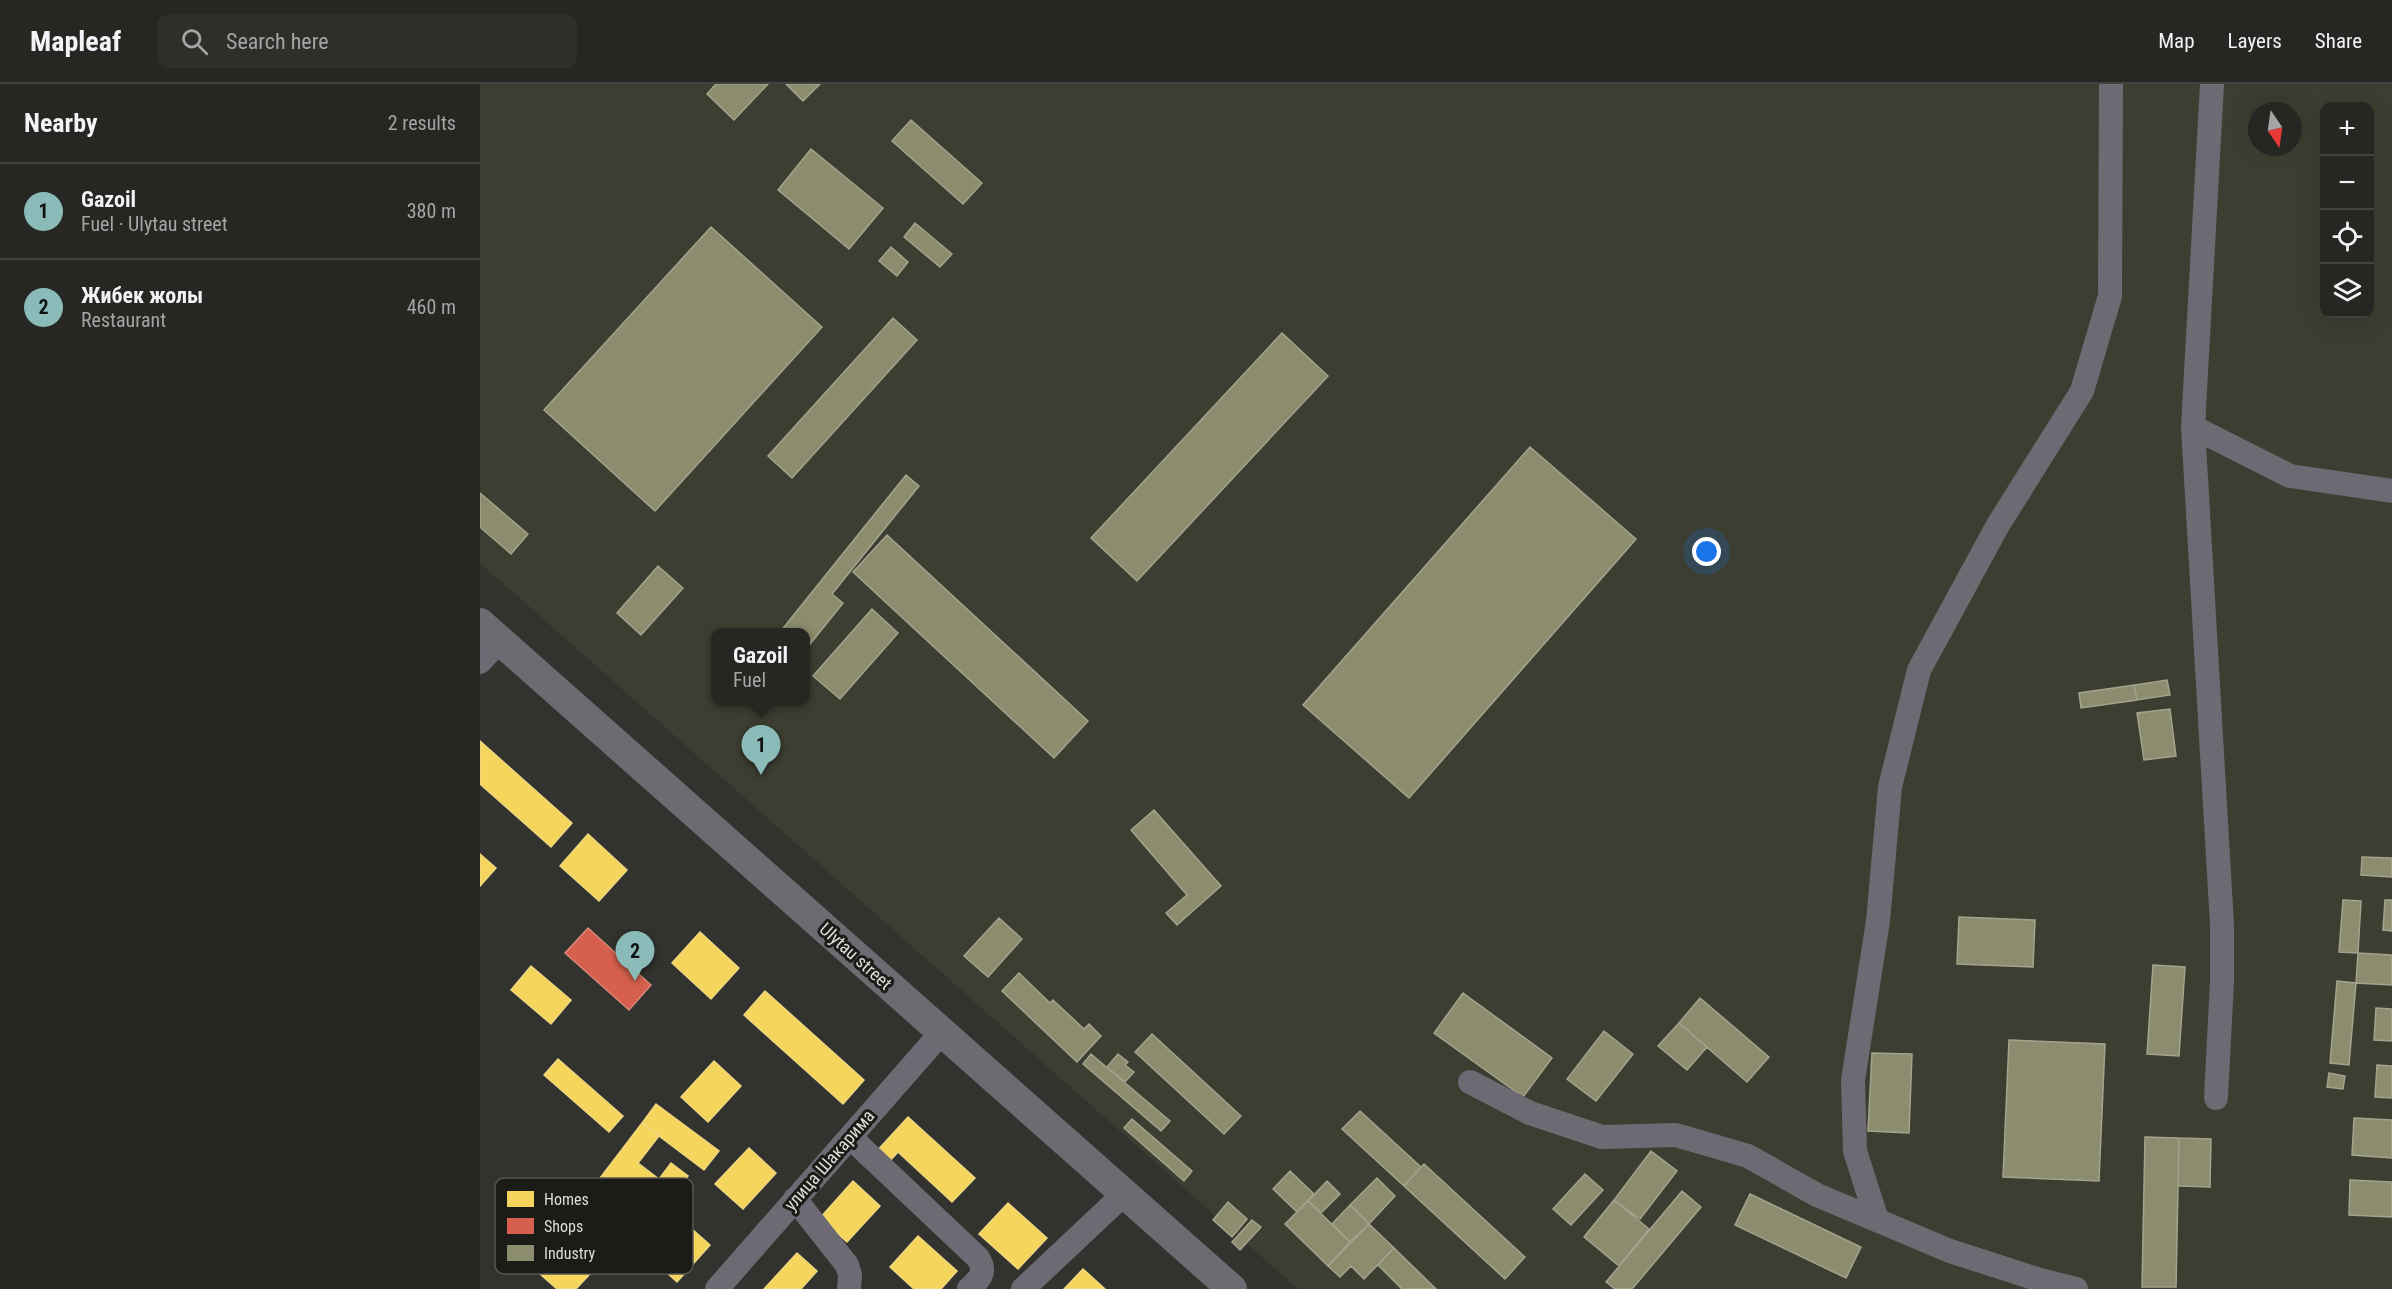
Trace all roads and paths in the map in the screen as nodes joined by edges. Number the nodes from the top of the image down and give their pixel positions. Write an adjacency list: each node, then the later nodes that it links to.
1 (2111, 84): 13 (street)
2 (2212, 84): 3 (street)
3 (2193, 427): 4 (street); 9 (street)
4 (2392, 491)
5 (490, 631): 6 (street); 7 (main road, Ulytau street)
6 (480, 662)
7 (942, 1032): 10 (street, улица Шакарима); 11 (main road, Ulytau street)
8 (1470, 1082): 13 (street)
9 (2216, 1098)
10 (850, 1137): 12 (street, улица Шакарима); 14 (street)
11 (1124, 1194): 17 (street); 18 (main road, Ulytau street)
12 (795, 1199): 15 (street, улица Шакарима); 16 (street)
13 (1877, 1220): 19 (street)
14 (971, 1288)
15 (717, 1289)
16 (849, 1289)
17 (1023, 1289)
18 (1232, 1289)
19 (2076, 1289)

